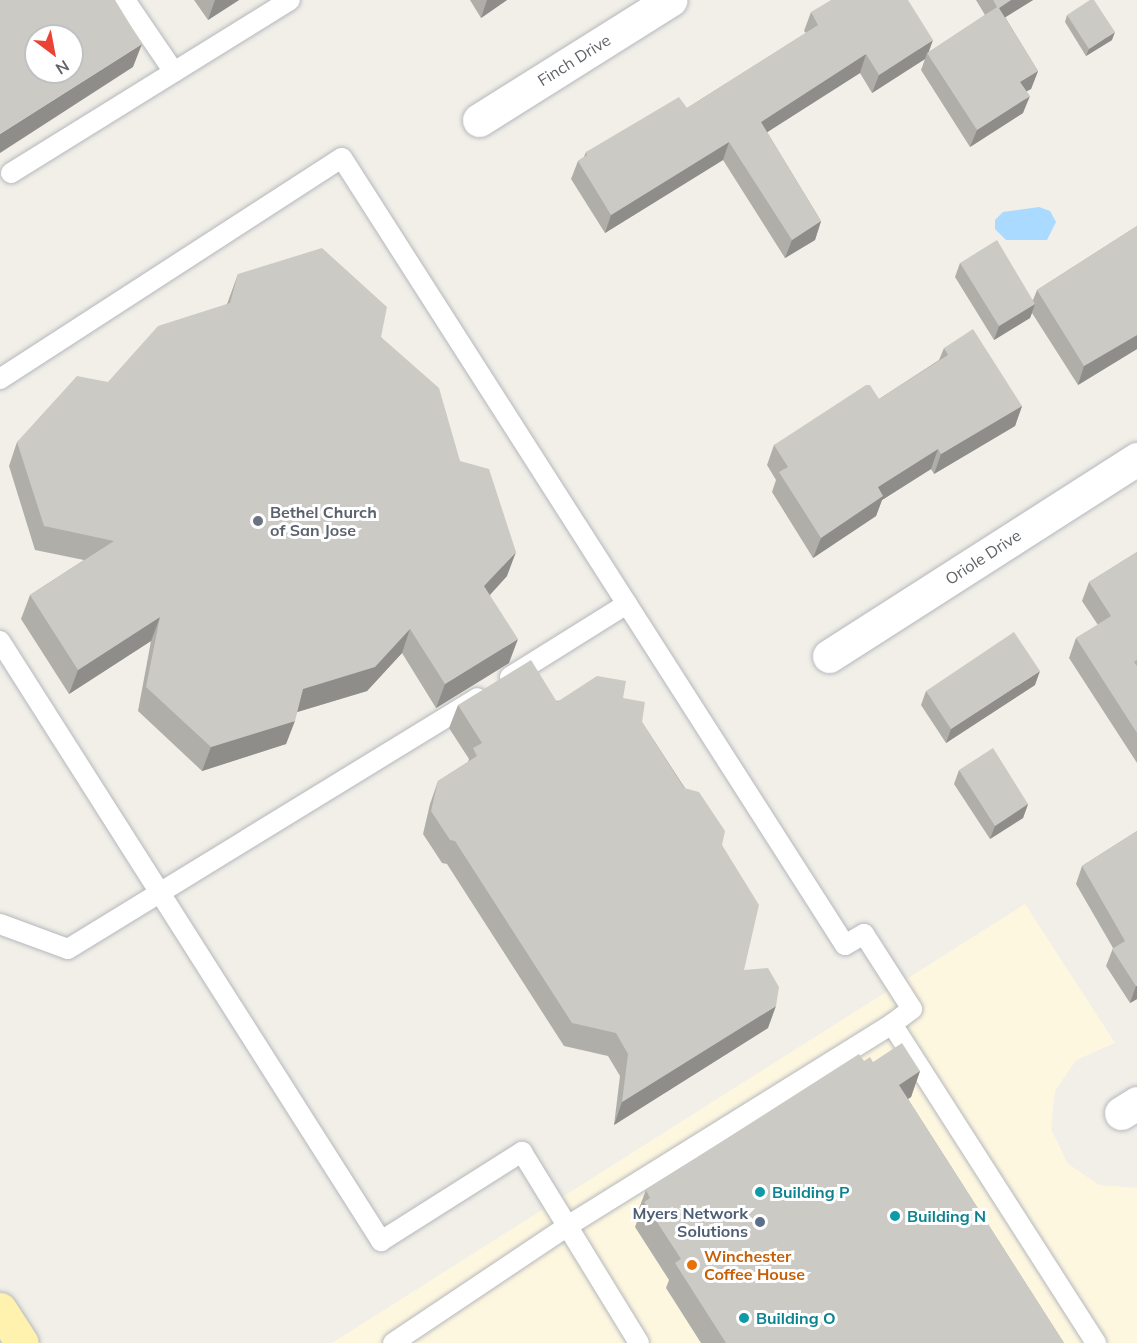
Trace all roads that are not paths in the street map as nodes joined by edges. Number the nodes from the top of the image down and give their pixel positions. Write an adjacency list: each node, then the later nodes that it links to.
1 (125, 0): 4 (lane)
2 (290, 0): 4 (lane)
3 (670, 0): 5 (street, Finch Drive)
4 (174, 72): 6 (lane)
5 (479, 120)
6 (11, 173)
7 (0, 379): 9 (lane)
8 (1137, 459): 11 (street, Oriole Drive)
9 (627, 604): 12 (lane); 14 (lane)
10 (0, 640): 12 (lane)
11 (829, 656)
12 (159, 891): 13 (lane); 15 (lane)
13 (0, 924)
14 (892, 1024): 15 (lane); 20 (lane)
15 (566, 1227): 18 (lane); 19 (lane)
16 (0, 1309): 17 (main road)
17 (22, 1343)
18 (393, 1343)
19 (639, 1343)
20 (1096, 1343)

